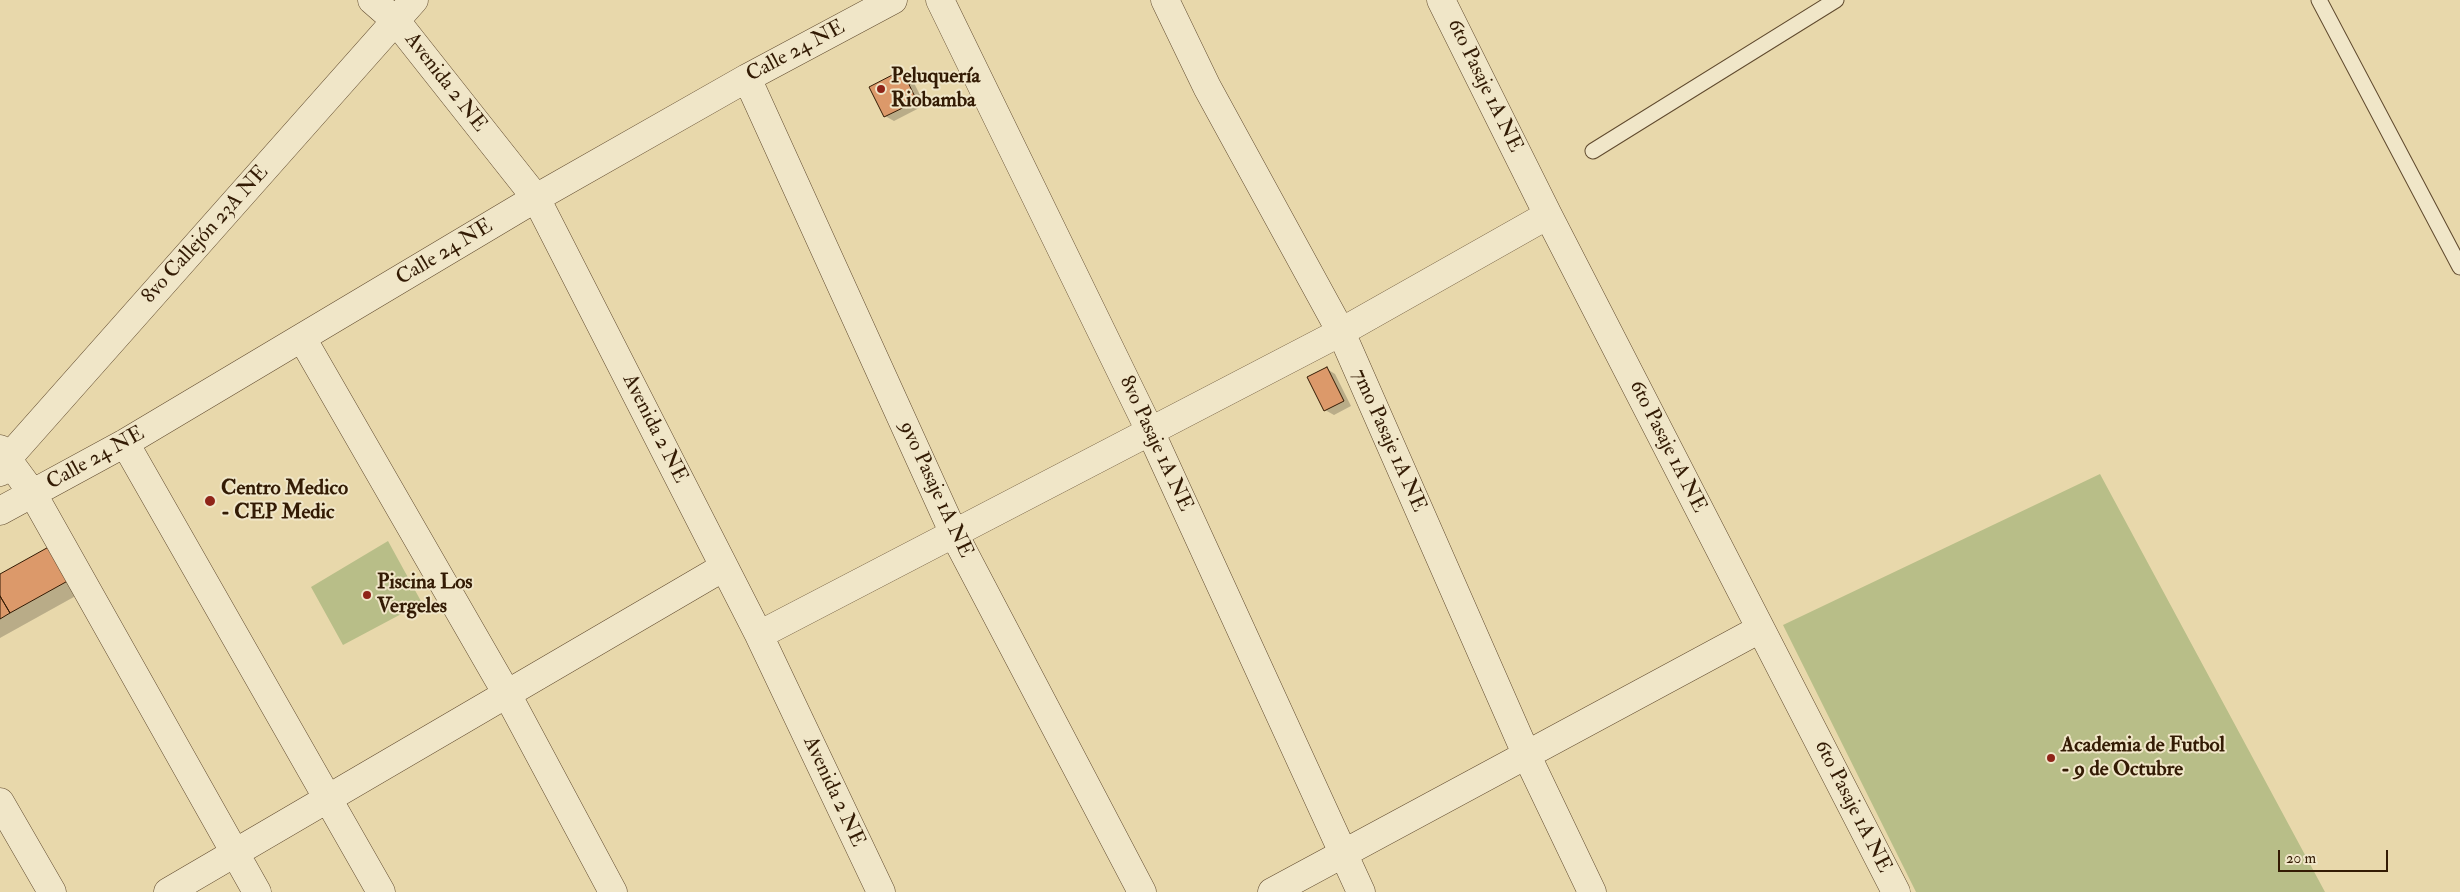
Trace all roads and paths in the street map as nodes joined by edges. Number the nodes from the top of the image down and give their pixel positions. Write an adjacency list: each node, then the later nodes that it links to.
1 (372, 0): 9 (street, Avenida 2 NE)
2 (414, 0): 9 (street, 8vo Callejón 23A NE)
3 (893, 0): 10 (street, Calle 24 NE)
4 (940, 0): 17 (street, 8vo Pasaje 1A NE)
5 (1165, 0): 15 (street, 7mo Pasaje 1A NE)
6 (1441, 0): 13 (street, 6to Pasaje 1A NE)
7 (1836, 0): 11 (lane)
8 (2319, 0): 14 (lane)
9 (396, 21): 12 (street, Avenida 2 NE); 19 (street, 8vo Callejón 23A NE)
10 (747, 78): 12 (street, Calle 24 NE); 22 (street, 9vo Pasaje 1A NE)
11 (1593, 151)
12 (536, 198): 16 (street, Calle 24 NE); 23 (street, Avenida 2 NE)
13 (1548, 215): 15 (street); 24 (street, 6to Pasaje 1A NE)
14 (2460, 266)
15 (1340, 332): 17 (street); 27 (street, 7mo Pasaje 1A NE)
16 (302, 338): 18 (street, Calle 24 NE); 26 (street)
17 (1150, 431): 22 (street); 31 (street, 8vo Pasaje 1A NE)
18 (126, 443): 20 (street, Calle 24 NE); 28 (street)
19 (3, 460): 20 (street)
20 (33, 494): 21 (street, Calle 24 NE); 30 (street)
21 (0, 511)
22 (954, 534): 25 (street); 38 (street, 9vo Pasaje 1A NE)
23 (724, 567): 25 (street, Avenida 2 NE); 26 (street)
24 (1760, 629): 27 (street); 42 (street, 6to Pasaje 1A NE)
25 (759, 635): 37 (street, Avenida 2 NE)
26 (507, 694): 28 (street); 36 (street)
27 (1527, 756): 31 (street); 41 (street, 7mo Pasaje 1A NE)
28 (327, 798): 30 (street); 35 (street)
29 (0, 802): 32 (street)
30 (234, 853): 33 (street); 34 (street)
31 (1342, 855): 39 (street); 40 (street, 8vo Pasaje 1A NE)
32 (52, 892)
33 (168, 892)
34 (257, 892)
35 (381, 892)
36 (613, 892)
37 (880, 892)
38 (1142, 892)
39 (1272, 892)
40 (1361, 892)
41 (1592, 892)
42 (1896, 892)

